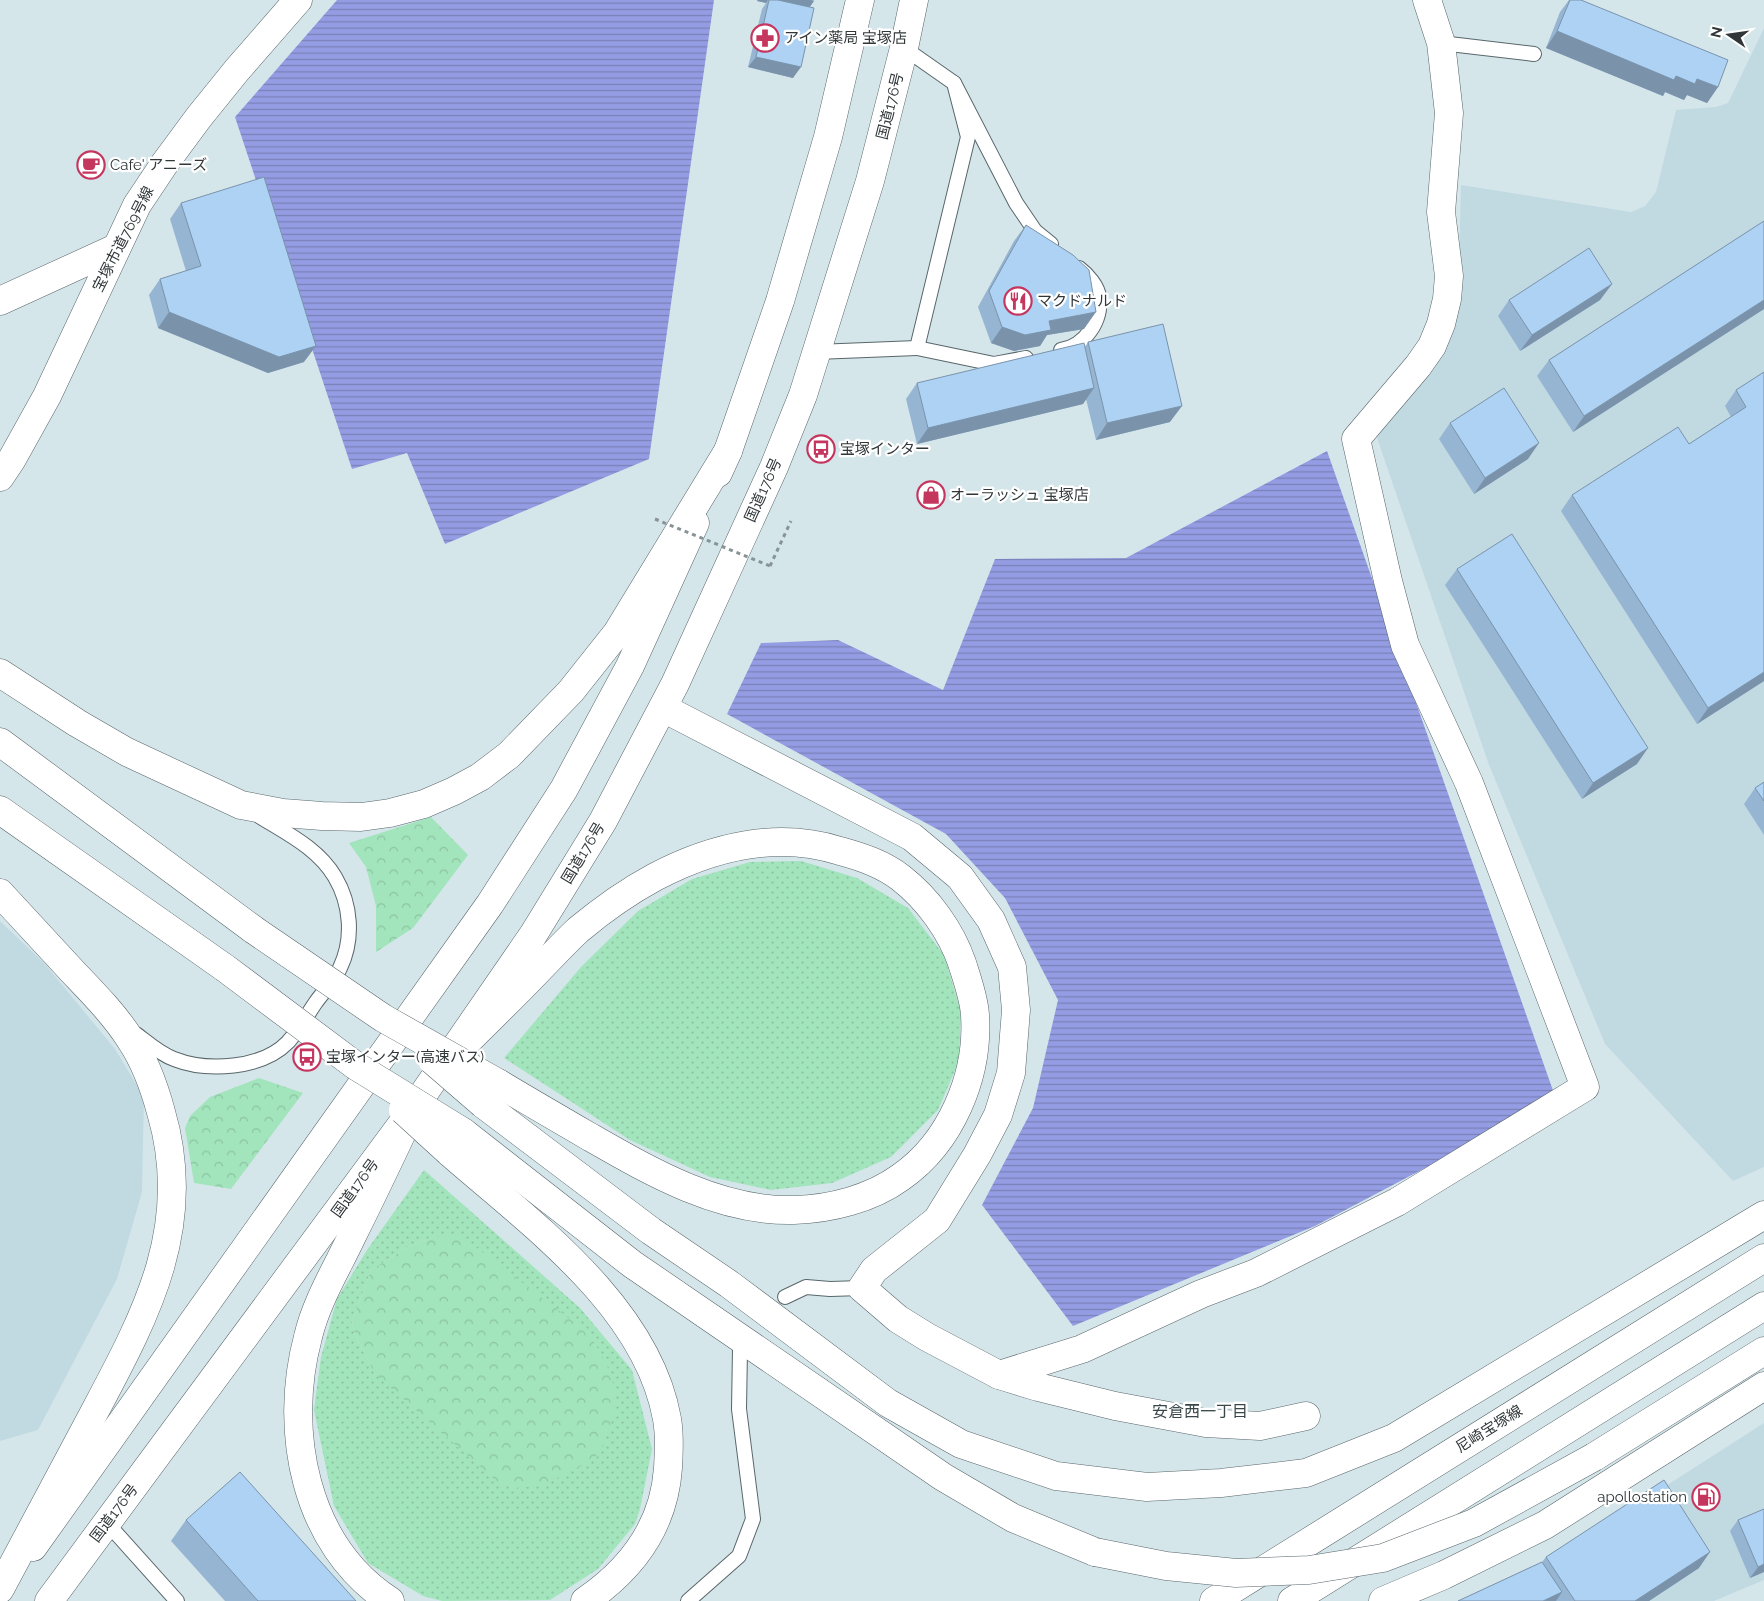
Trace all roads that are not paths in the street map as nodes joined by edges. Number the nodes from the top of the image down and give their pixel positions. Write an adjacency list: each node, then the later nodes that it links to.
1 (298, 0): 9 (main road, 宝塚市道769号線)
2 (860, 0): 13 (main road)
3 (914, 0): 6 (main road, 国道176号)
4 (1427, 0): 5 (main road)
5 (1441, 43): 7 (lane); 33 (main road)
6 (904, 48): 8 (lane); 12 (main road, 国道176号)
7 (1534, 54)
8 (954, 83): 11 (lane); 11 (lane)
9 (116, 248): 10 (main road); 14 (main road, 宝塚市道769号線)
10 (0, 301)
11 (916, 348): 12 (lane)
12 (816, 352): 16 (main road, 国道176号)
13 (728, 451): 18 (main road); 37 (main road)
14 (0, 476)
15 (0, 673): 18 (main road)
16 (663, 708): 22 (main road, 国道176号); 28 (main road)
17 (0, 742): 23 (main road, bridge)
18 (241, 805): 21 (lane)
19 (0, 810): 25 (main road, bridge)
20 (0, 893): 21 (main road)
21 (111, 1012): 37 (main road)
22 (446, 1062): 23 (main road); 24 (main road, 国道176号)
23 (490, 1093): 26 (main road)
24 (413, 1109): 36 (main road, 国道176号); 40 (main road)
25 (456, 1142): 32 (main road, bridge); 41 (main road)
26 (1764, 1215)
27 (1764, 1258): 43 (main road, 尼崎宝塚線)
28 (862, 1288): 29 (lane); 33 (main road)
29 (785, 1297)
30 (1764, 1306): 44 (main road)
31 (740, 1349): 42 (lane)
32 (1764, 1351)
33 (999, 1375): 35 (main road)
34 (1764, 1386): 45 (main road)
35 (1306, 1416)
36 (107, 1524): 38 (main road, 国道176号); 39 (lane)
37 (0, 1591)
38 (49, 1601)
39 (177, 1601)
40 (390, 1601)
41 (585, 1601)
42 (688, 1601)
43 (1214, 1601)
44 (1292, 1601)
45 (1383, 1601)

